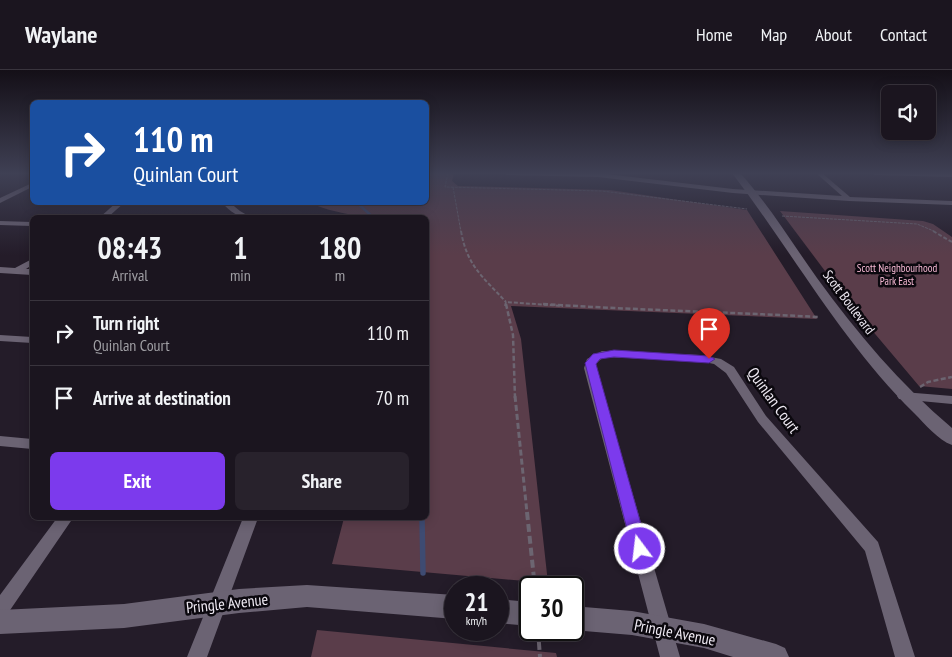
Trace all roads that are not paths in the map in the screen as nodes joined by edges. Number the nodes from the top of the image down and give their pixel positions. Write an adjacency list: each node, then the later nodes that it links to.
1 (756, 200): 16 (street, Scott Boulevard)
2 (885, 200): 3 (street)
3 (952, 203)
4 (118, 205): 6 (street)
5 (228, 205): 7 (street)
6 (106, 215)
7 (241, 215)
8 (0, 223): 9 (street)
9 (30, 224)
10 (30, 263): 12 (street)
11 (0, 270): 12 (street)
12 (17, 271): 13 (street)
13 (30, 272)
14 (0, 338): 15 (street)
15 (30, 340)
16 (903, 396): 17 (street); 18 (street, Scott Boulevard)
17 (952, 400)
18 (952, 438)
19 (0, 441): 20 (street)
20 (30, 444)
21 (64, 520): 25 (street)
22 (249, 520): 23 (street)
23 (217, 604): 24 (street, Pringle Avenue); 27 (street, Pringle Avenue); 29 (street)
24 (444, 606)
25 (0, 610)
26 (584, 619): 28 (street, Pringle Avenue)
27 (0, 622)
28 (662, 628): 30 (street, Quinlan Court); 31 (street, Pringle Avenue); 32 (street, Quinlan Court)
29 (197, 657)
30 (670, 657)
31 (776, 657)
32 (905, 657)

